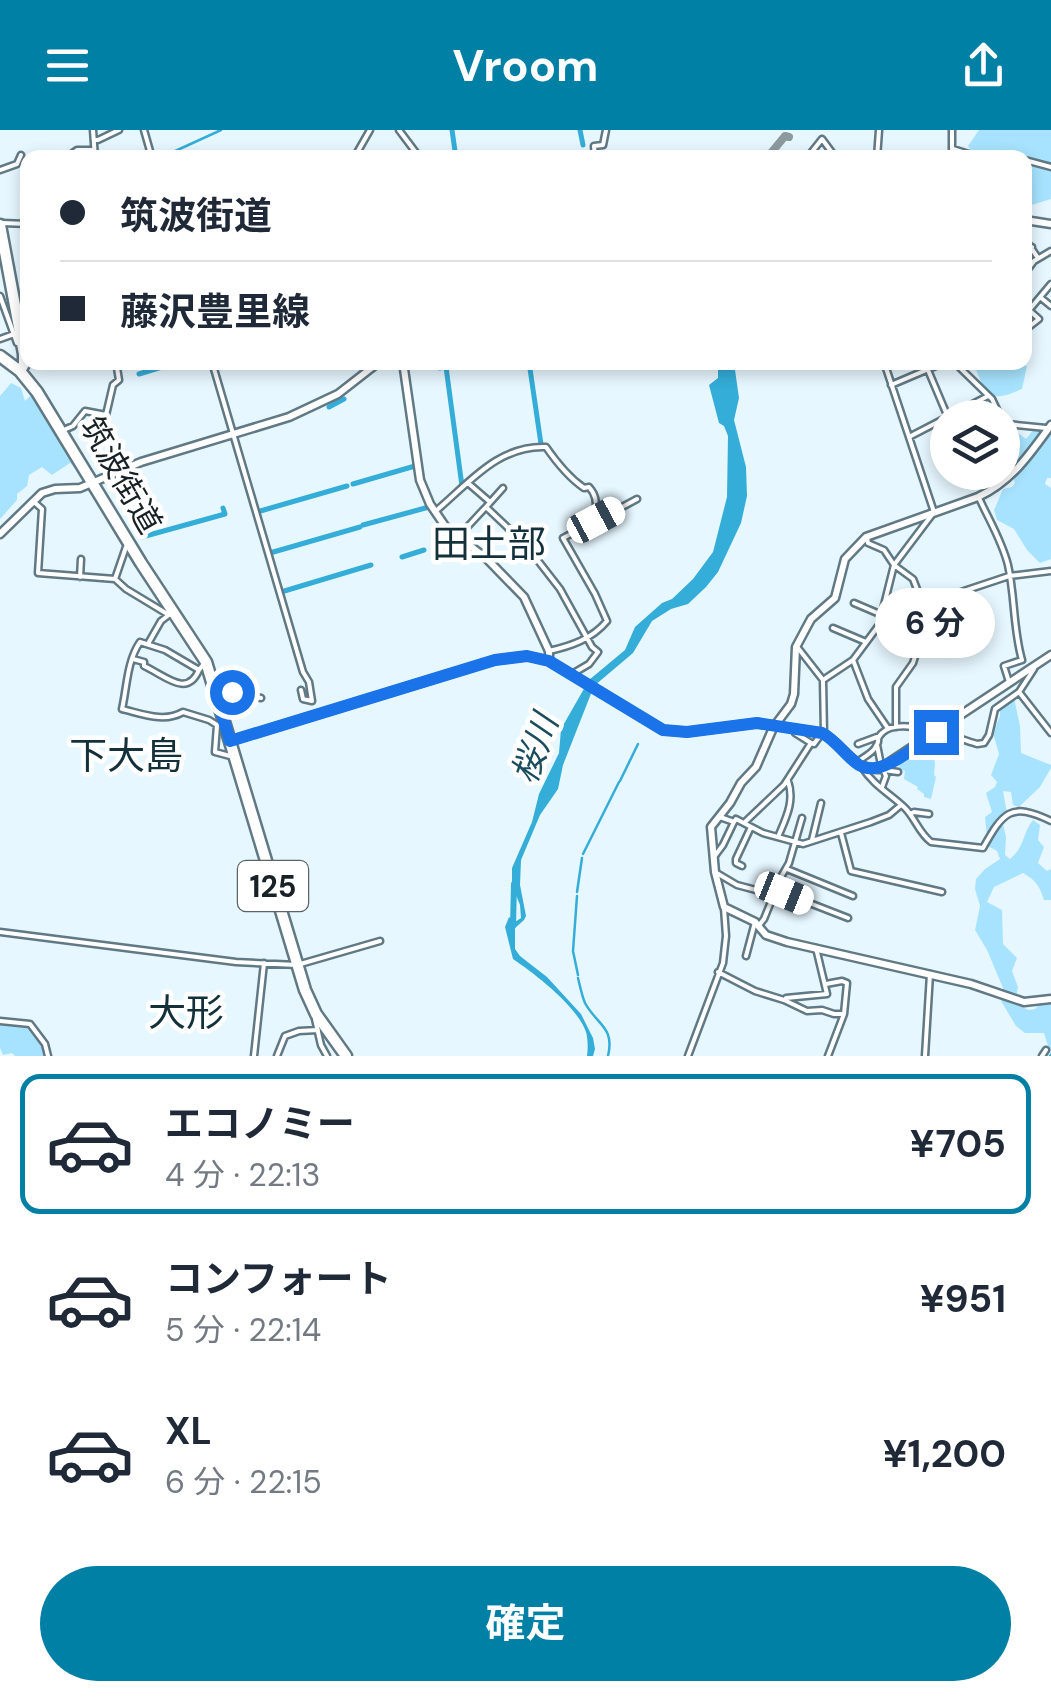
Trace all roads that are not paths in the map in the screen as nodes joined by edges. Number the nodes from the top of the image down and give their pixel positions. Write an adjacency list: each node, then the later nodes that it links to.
1 (93, 130): 6 (street)
2 (399, 130): 10 (street)
3 (606, 130): 11 (street)
4 (952, 130): 7 (street)
5 (118, 131): 6 (street)
6 (94, 140): 9 (street)
7 (953, 149): 14 (street)
8 (77, 150): 9 (street)
9 (94, 150)
10 (414, 150)
11 (594, 150)
12 (814, 150): 13 (street)
13 (830, 150)
14 (956, 150)
15 (20, 156): 16 (street)
16 (0, 170)
17 (0, 224): 28 (highway)
18 (1032, 247): 20 (street)
19 (1051, 251): 20 (street)
20 (1038, 258): 21 (street)
21 (1032, 265)
22 (1051, 284): 24 (street)
23 (0, 296): 27 (street)
24 (1040, 297): 25 (street); 26 (street)
25 (1051, 306)
26 (1032, 307)
27 (3, 308): 29 (street)
28 (20, 327)
29 (20, 331)
30 (0, 354): 31 (highway, 125)
31 (20, 369)
32 (21, 370): 49 (highway, 筑波街道 / 125); 52 (highway, 筑波街道 / 125)
33 (117, 370): 49 (street)
34 (214, 370): 50 (street)
35 (370, 370): 50 (street)
36 (405, 370): 59 (street)
37 (886, 370): 41 (street)
38 (924, 370): 41 (street)
39 (931, 370): 43 (street)
40 (962, 370): 42 (street)
41 (891, 385): 51 (street)
42 (988, 396): 44 (street); 45 (street)
43 (942, 400)
44 (979, 400)
45 (990, 400)
46 (930, 424): 51 (street)
47 (1020, 425): 48 (street)
48 (1050, 427): 56 (street)
49 (66, 429): 52 (highway, 筑波街道 / 125)
50 (232, 434): 52 (street); 95 (street)
51 (909, 436): 60 (street)
52 (95, 481): 57 (street); 75 (highway, 筑波街道 / 125)
53 (468, 483): 58 (street); 59 (street); 61 (street)
54 (503, 488): 58 (street)
55 (636, 498): 61 (street)
56 (978, 498): 60 (street); 69 (street)
57 (33, 500): 62 (street); 70 (street)
58 (488, 504): 63 (street); 79 (street)
59 (435, 512): 63 (street)
60 (934, 512): 64 (street); 67 (street)
61 (596, 520): 79 (street)
62 (0, 534)
63 (458, 537): 84 (street)
64 (866, 537): 67 (street); 83 (street)
65 (126, 547): 71 (street)
66 (81, 559): 70 (street)
67 (894, 565): 73 (street); 74 (street)
68 (1051, 571): 69 (street)
69 (1009, 576): 74 (street); 93 (street)
70 (80, 577): 71 (street)
71 (115, 579): 75 (street)
72 (854, 603): 76 (street)
73 (885, 605): 74 (street); 76 (street)
74 (922, 605): 80 (street)
75 (171, 614): 82 (street); 90 (highway, 筑波街道 / 125)
76 (882, 615): 77 (street)
77 (879, 625): 80 (street); 81 (street)
78 (833, 628): 81 (street)
79 (587, 638): 84 (street); 91 (street)
80 (920, 641): 99 (street)
81 (866, 642): 87 (street)
82 (148, 644): 86 (street); 90 (street)
83 (796, 647): 92 (street); 98 (street)
84 (549, 651): 88 (street)
85 (1051, 655): 89 (street)
86 (132, 659): 90 (street); 110 (street)
87 (853, 660): 92 (street); 101 (street)
88 (549, 661): 91 (street); 106 (street)
89 (1036, 664): 93 (street); 96 (street)
90 (202, 666): 94 (highway, 筑波街道 / 125)
91 (573, 675): 98 (street)
92 (823, 680): 104 (street)
93 (1009, 682): 102 (street)
94 (214, 688): 97 (street); 106 (highway, 筑波街道 / 125)
95 (301, 690)
96 (1019, 692): 102 (street); 103 (street)
97 (261, 698)
98 (774, 725): 100 (street); 120 (street)
99 (896, 727): 101 (street); 102 (street)
100 (794, 729): 104 (street); 107 (street)
101 (888, 729): 105 (street)
102 (936, 732): 112 (street)
103 (1051, 733)
104 (823, 734): 107 (street); 111 (street)
105 (879, 736): 108 (street); 109 (street)
106 (230, 741): 110 (highway, 筑波街道 / 125)
107 (811, 743): 114 (street)
108 (858, 744)
109 (877, 745): 111 (street); 112 (street)
110 (235, 756): 145 (highway, 筑波街道 / 125)
111 (859, 764): 112 (street); 115 (street)
112 (883, 769): 113 (street); 115 (street)
113 (898, 772)
114 (788, 781): 124 (street); 127 (street)
115 (880, 790): 117 (street)
116 (821, 803): 128 (street)
117 (899, 803): 118 (street); 126 (street)
118 (910, 814): 119 (street); 122 (street)
119 (929, 814)
120 (720, 817): 123 (street); 130 (street)
121 (802, 818): 129 (street)
122 (1051, 821)
123 (734, 822): 124 (street); 130 (street)
124 (745, 822): 125 (street)
125 (752, 827): 127 (street); 131 (street)
126 (841, 832): 128 (street); 134 (street)
127 (778, 837): 129 (street)
128 (812, 840): 129 (street)
129 (794, 842): 132 (street)
130 (714, 857): 133 (street)
131 (742, 866)
132 (787, 868): 135 (street); 136 (street)
133 (716, 872): 135 (street); 137 (street)
134 (942, 892)
135 (775, 893): 138 (street); 139 (street)
136 (853, 896)
137 (724, 907): 139 (street); 146 (street)
138 (848, 918)
139 (757, 923): 142 (street); 143 (street)
140 (0, 932): 144 (street)
141 (380, 941): 145 (street)
142 (816, 948): 147 (street); 148 (street)
143 (746, 956)
144 (264, 963): 145 (street); 157 (street)
145 (296, 965): 151 (highway, 筑波街道 / 125)
146 (718, 972): 150 (street); 161 (street)
147 (930, 974): 149 (street); 163 (street)
148 (826, 984): 150 (street); 152 (street)
149 (1051, 998)
150 (784, 1000): 152 (street)
151 (316, 1014): 154 (street, 筑波街道); 160 (highway, 筑波街道 / 125)
152 (844, 1014): 162 (street)
153 (0, 1021): 156 (street)
154 (318, 1030): 158 (street); 159 (street, 筑波街道)
155 (1046, 1050): 164 (street)
156 (48, 1056)
157 (254, 1056)
158 (277, 1056)
159 (327, 1056)
160 (346, 1056)
161 (688, 1056)
162 (828, 1056)
163 (924, 1056)
164 (1042, 1056)

